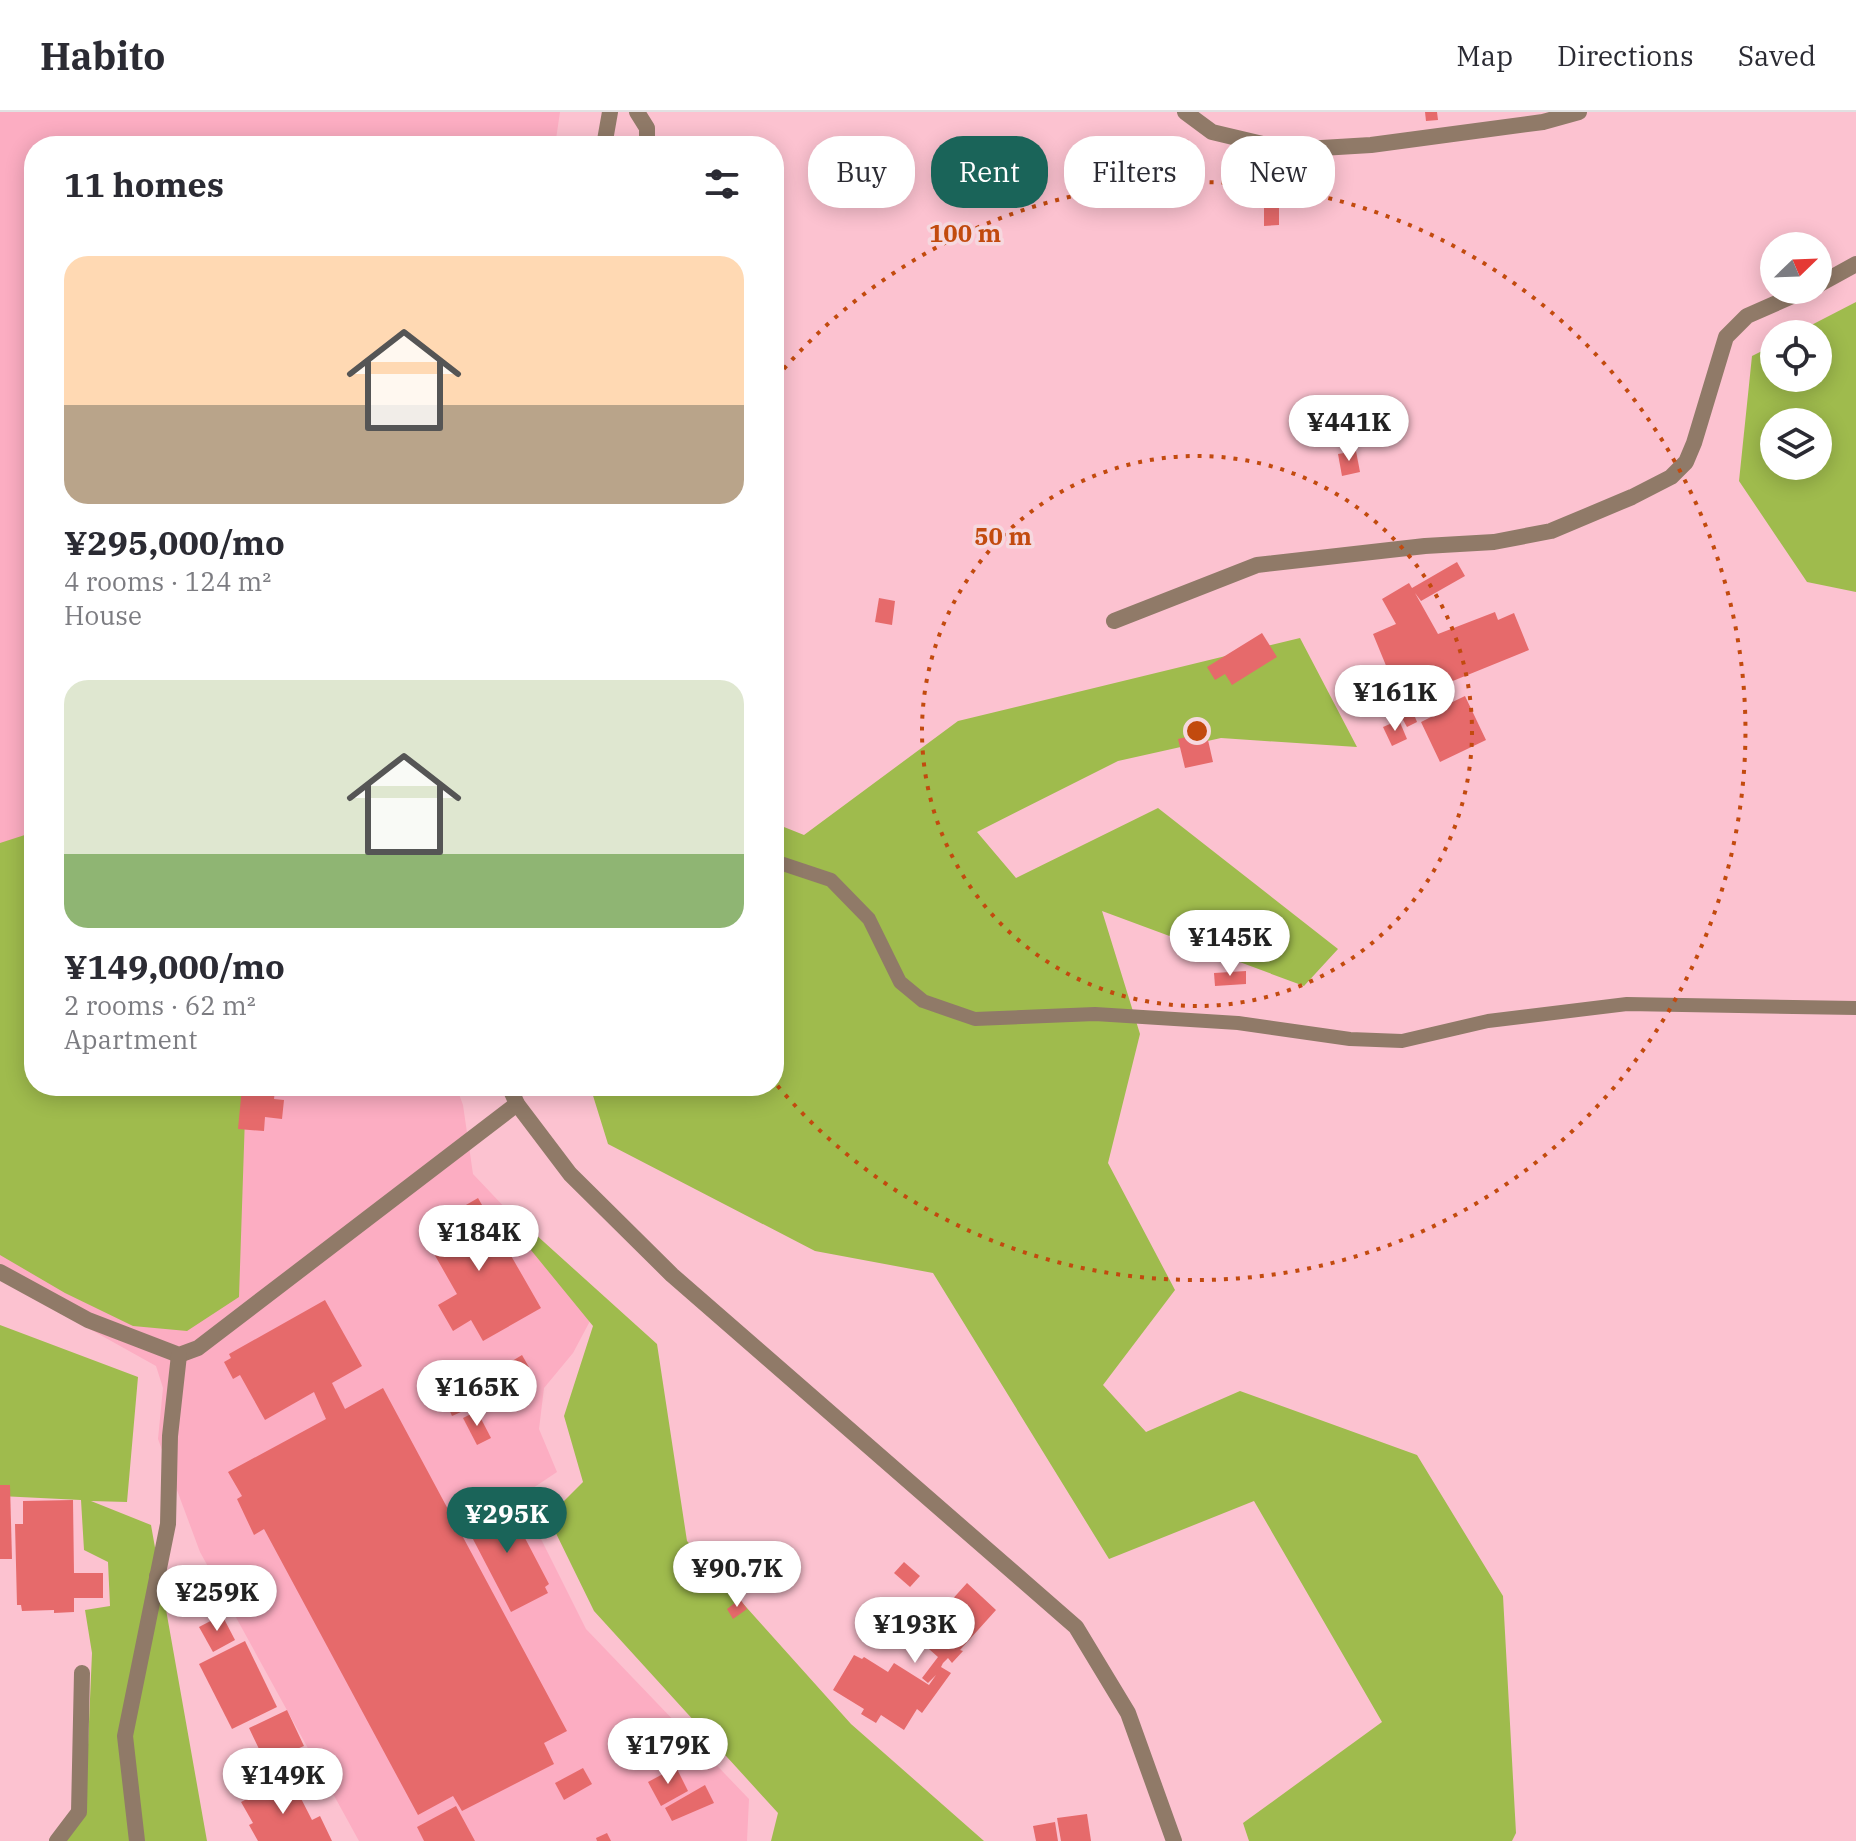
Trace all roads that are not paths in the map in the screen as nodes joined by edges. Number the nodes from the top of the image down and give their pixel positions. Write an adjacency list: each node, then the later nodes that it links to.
1 (610, 112): 5 (street)
2 (637, 112): 6 (street)
3 (1185, 112): 4 (street)
4 (1579, 112)
5 (606, 136)
6 (647, 136)
7 (1856, 264): 8 (street)
8 (1832, 277)
9 (1774, 304): 10 (street)
10 (1114, 621)
11 (784, 864): 12 (lane)
12 (1856, 1008)
13 (513, 1096): 14 (street)
14 (517, 1104): 16 (street); 22 (street)
15 (0, 1272): 16 (street)
16 (179, 1355): 17 (street)
17 (157, 1576): 18 (street); 21 (street)
18 (179, 1585)
19 (82, 1673): 20 (street)
20 (57, 1841)
21 (137, 1841)
22 (1174, 1841)

